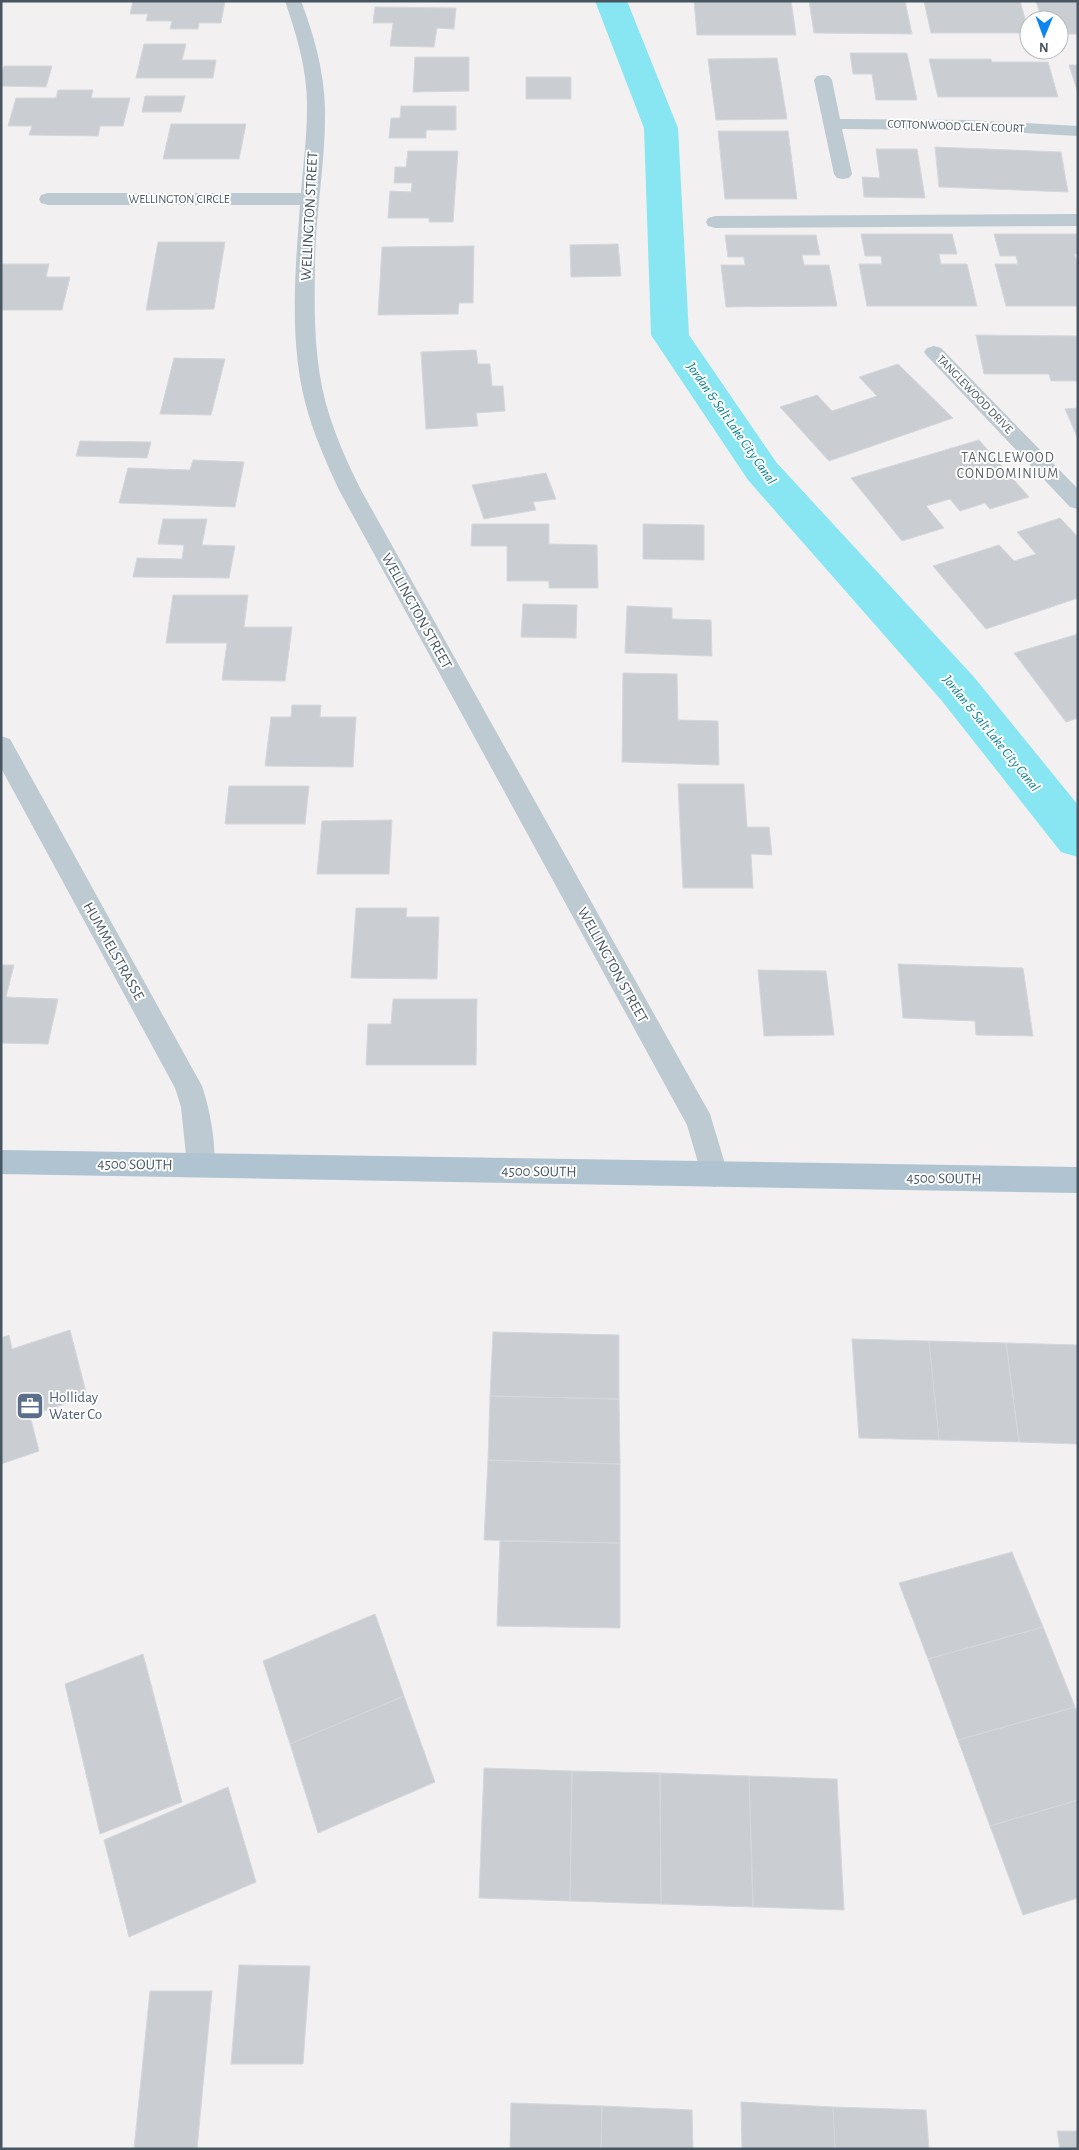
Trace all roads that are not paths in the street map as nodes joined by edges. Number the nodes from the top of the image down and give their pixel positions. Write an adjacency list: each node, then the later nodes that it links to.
1 (293, 1): 7 (street, WELLINGTON STREET)
2 (823, 80): 3 (street)
3 (833, 124): 4 (street, COTTONWOOD GLEN COURT); 5 (street)
4 (1078, 131)
5 (844, 174)
6 (48, 199): 7 (street, WELLINGTON CIRCLE)
7 (310, 199): 15 (street, WELLINGTON STREET)
8 (1078, 220): 9 (street)
9 (715, 222)
10 (934, 352): 11 (street, TANGLEWOOD DRIVE)
11 (1078, 502)
12 (1, 745): 14 (street, HUMMELSTRASSE)
13 (1, 1162): 14 (main road, 4500 SOUTH)
14 (201, 1165): 15 (main road, 4500 SOUTH)
15 (714, 1174): 16 (main road, 4500 SOUTH)
16 (1078, 1180)

